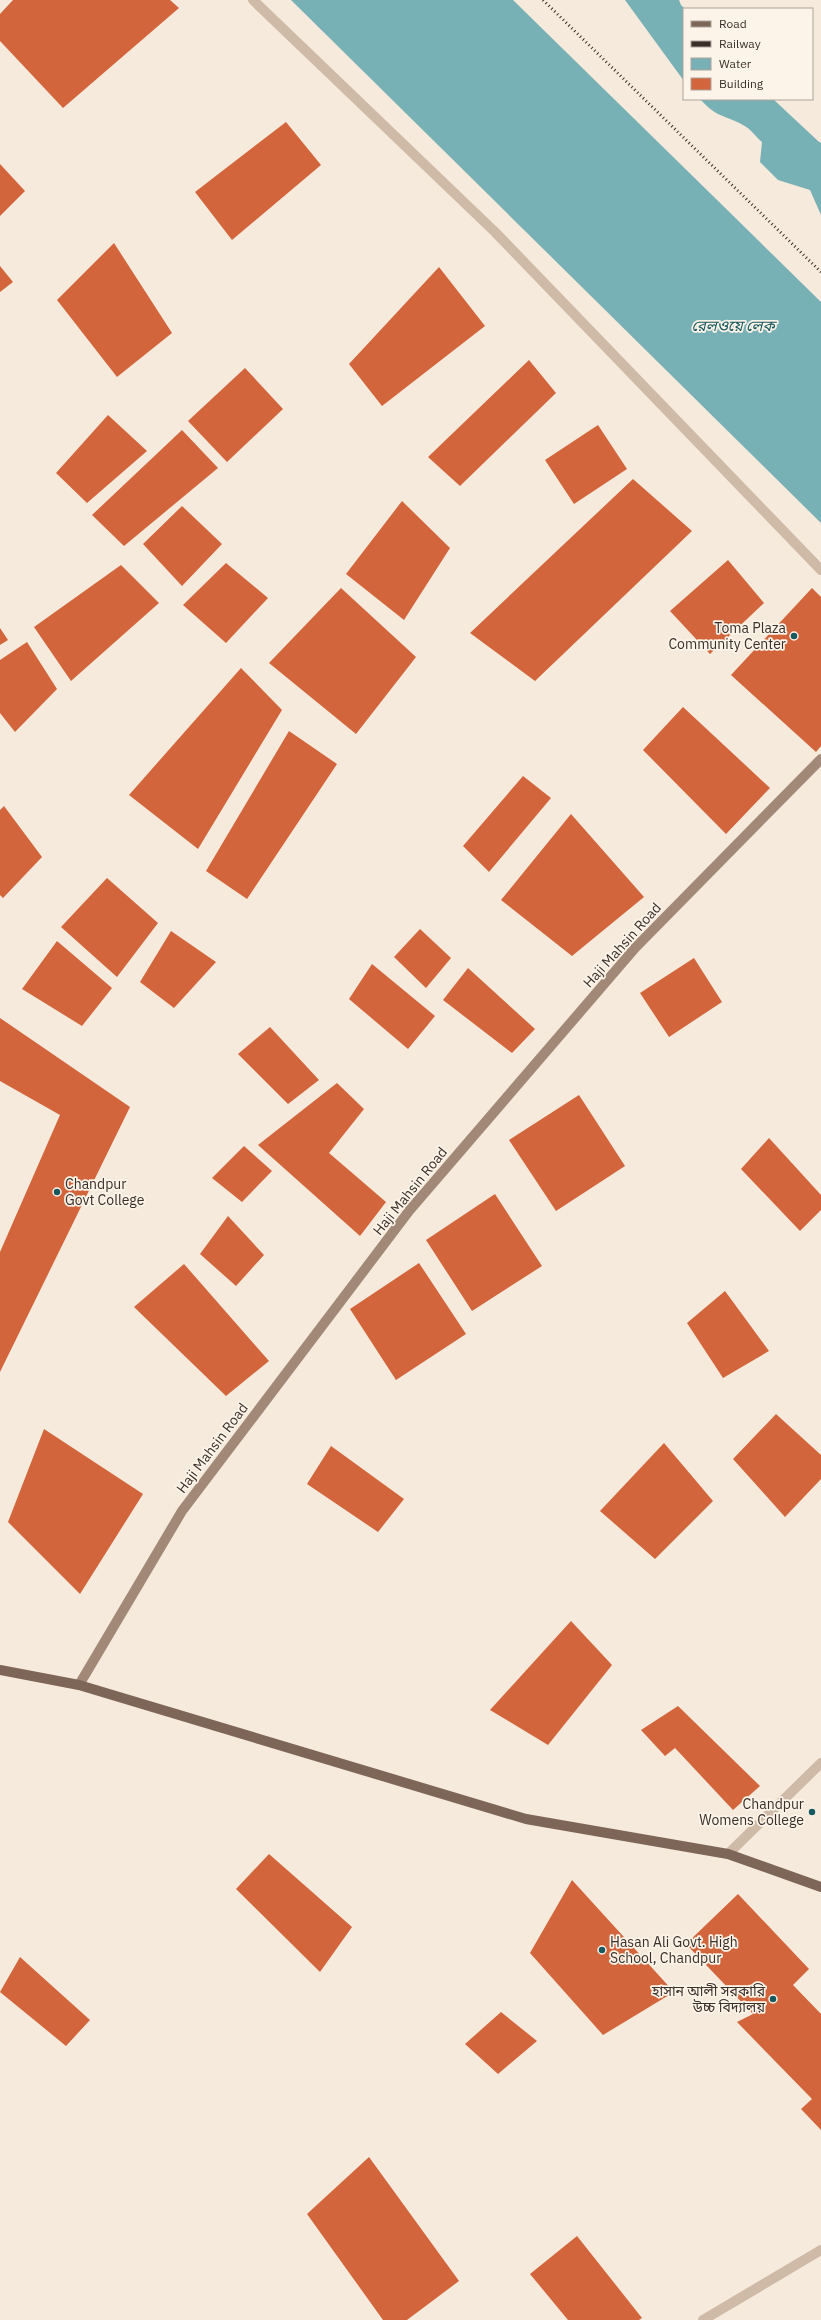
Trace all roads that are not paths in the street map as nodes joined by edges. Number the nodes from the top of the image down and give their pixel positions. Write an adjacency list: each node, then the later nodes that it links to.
1 (253, 0): 2 (street)
2 (821, 570)
3 (821, 759): 5 (main road, Haji Mahsin Road)
4 (0, 1670): 5 (main road)
5 (78, 1686): 7 (main road)
6 (821, 1763): 7 (street)
7 (728, 1854): 8 (main road)
8 (821, 1887)
9 (821, 2250): 10 (street)
10 (703, 2320)

